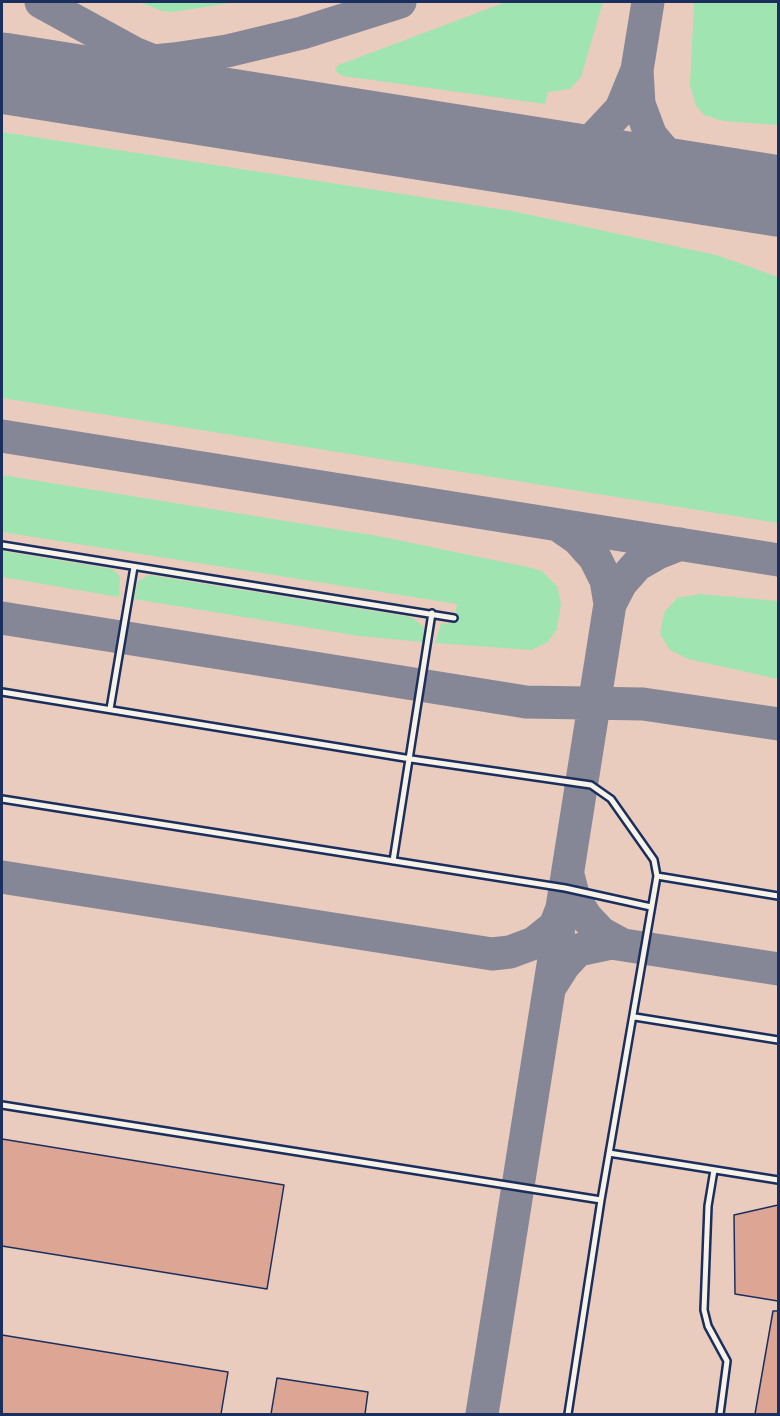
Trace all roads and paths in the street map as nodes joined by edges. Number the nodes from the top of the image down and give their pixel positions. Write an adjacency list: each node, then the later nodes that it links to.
1 (2, 545): 2 (lane)
2 (134, 567): 3 (lane); 6 (lane)
3 (432, 614): 4 (lane); 7 (lane)
4 (454, 618)
5 (2, 692): 6 (lane)
6 (110, 709): 7 (lane)
7 (411, 759): 9 (lane); 10 (lane)
8 (2, 799): 9 (lane)
9 (393, 861): 12 (lane)
10 (657, 876): 11 (lane); 12 (lane)
11 (778, 896)
12 (651, 907): 13 (lane)
13 (635, 1017): 14 (lane); 16 (lane)
14 (778, 1040)
15 (2, 1105): 19 (lane)
16 (609, 1153): 17 (lane); 19 (lane)
17 (714, 1170): 18 (lane); 21 (lane)
18 (778, 1180)
19 (601, 1200): 20 (lane)
20 (568, 1414)
21 (720, 1414)

